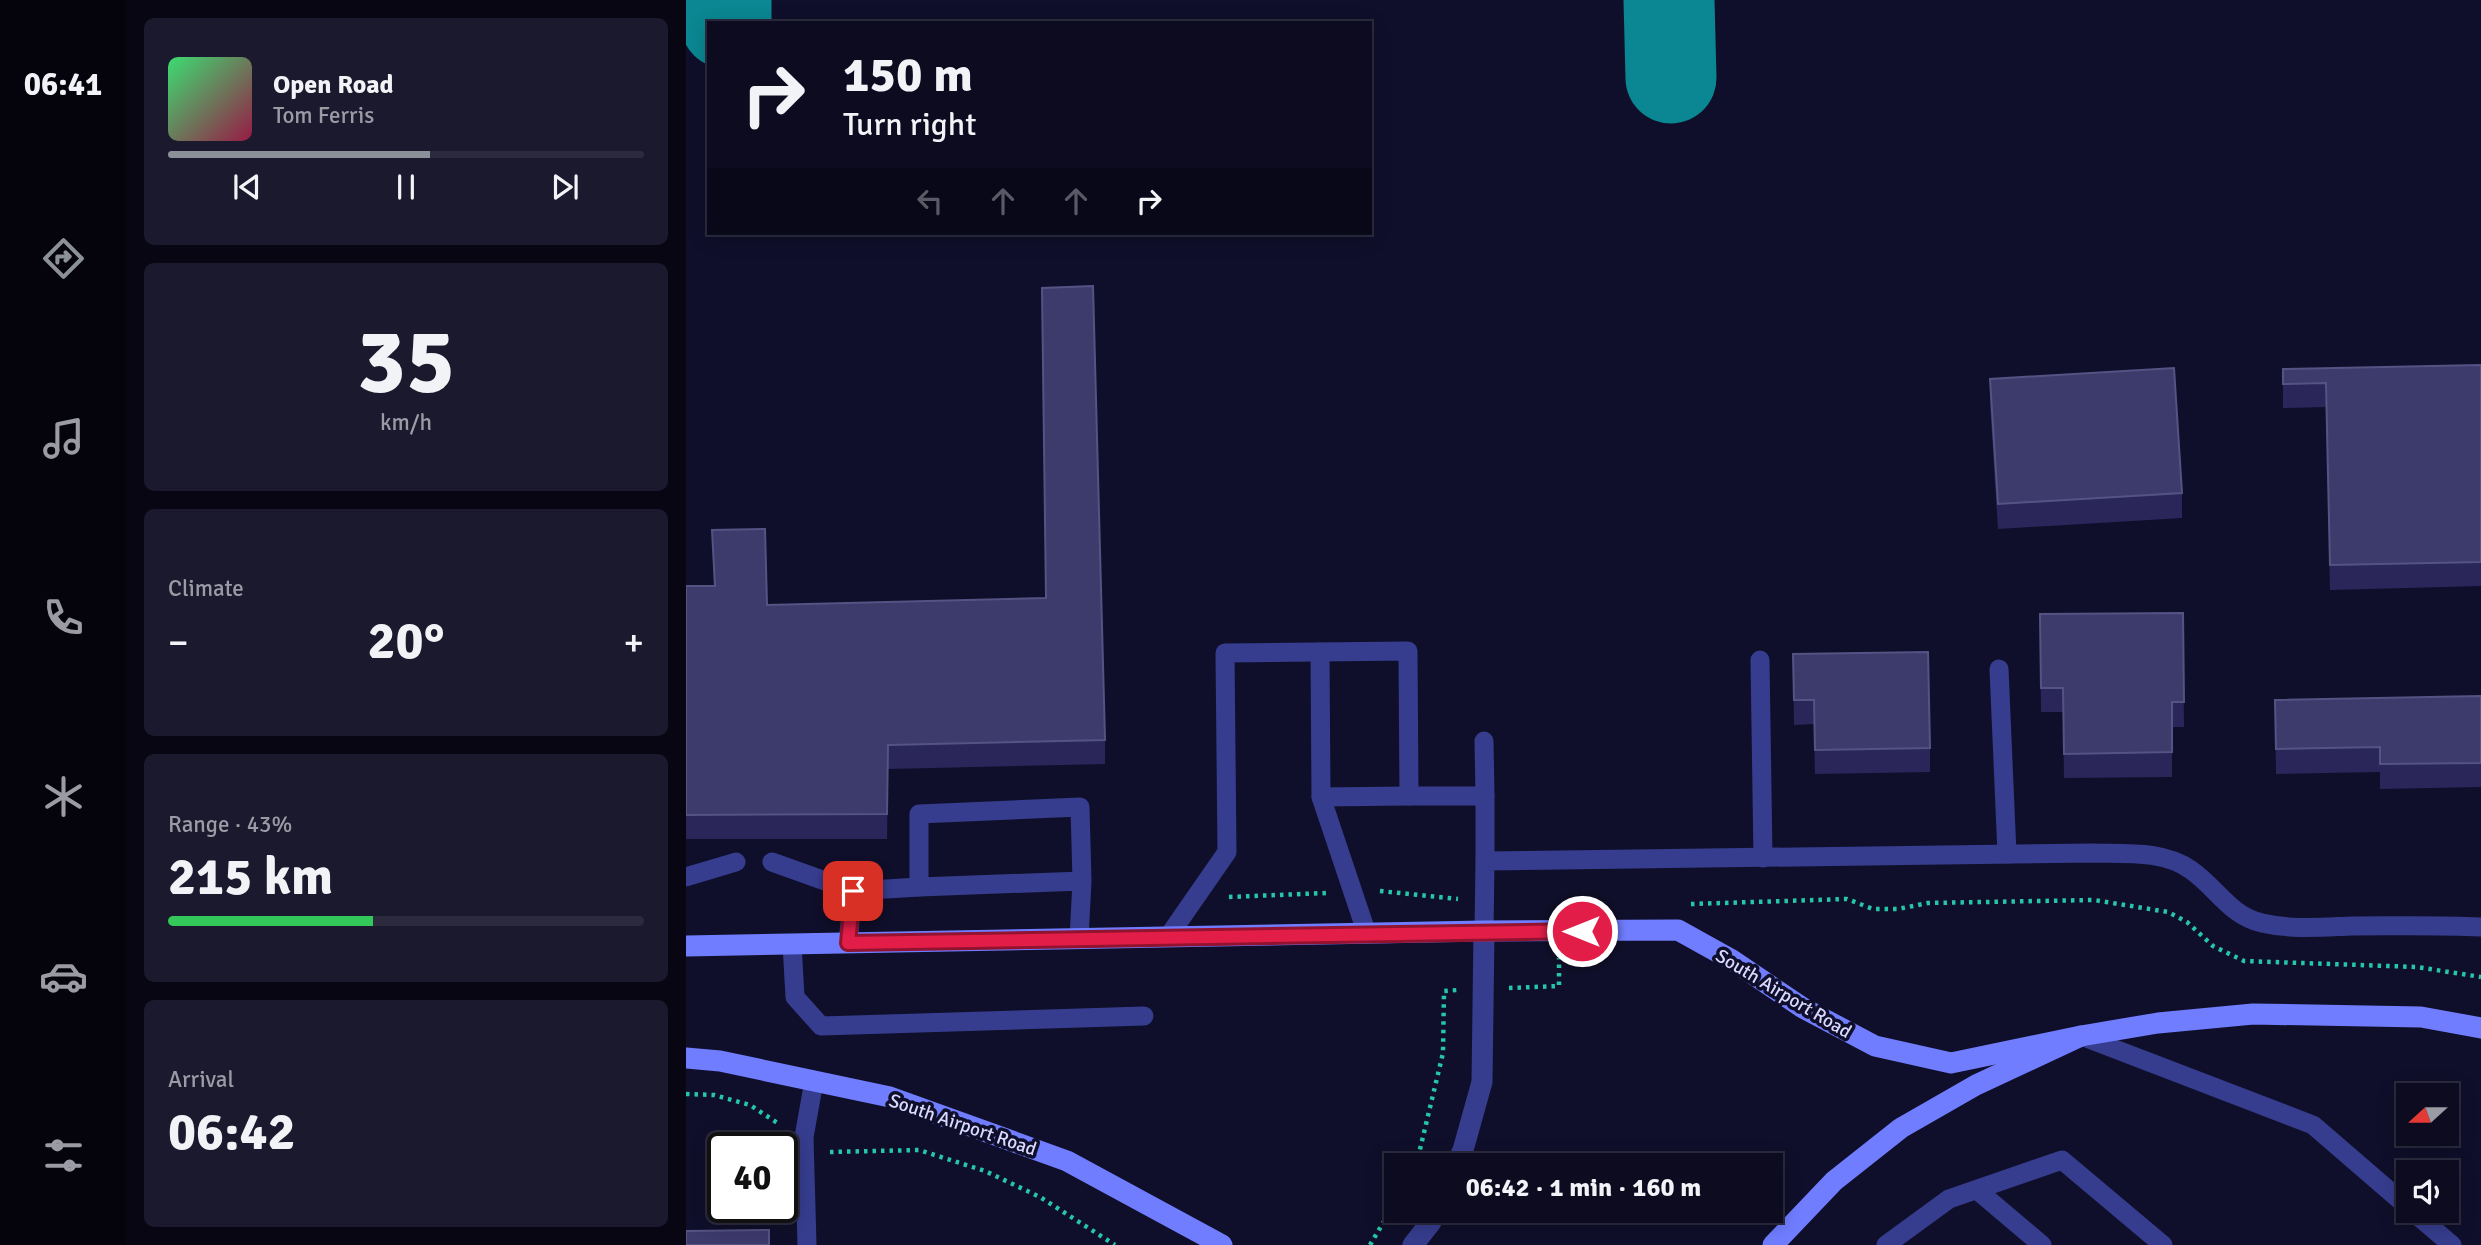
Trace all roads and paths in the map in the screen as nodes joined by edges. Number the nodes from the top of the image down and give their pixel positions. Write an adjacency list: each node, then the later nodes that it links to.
1 (1320, 652): 5 (lane); 7 (lane); 22 (lane)
2 (1760, 660): 9 (lane)
3 (1999, 669): 8 (lane)
4 (1483, 741): 6 (lane)
5 (1409, 796): 6 (lane); 7 (lane)
6 (1485, 796): 10 (lane)
7 (1321, 797): 21 (lane)
8 (2007, 854): 9 (lane); 18 (lane)
9 (1763, 858): 10 (lane)
10 (1485, 861): 20 (lane)
11 (736, 862): 13 (lane)
12 (772, 862): 16 (lane)
13 (686, 877)
14 (1082, 881): 15 (lane); 15 (lane); 23 (lane)
15 (919, 887): 16 (lane)
16 (853, 891): 24 (lane)
17 (1688, 905): 27 (path)
18 (2481, 928)
19 (1558, 931): 20 (street, South Airport Road); 28 (path); 31 (street, South Airport Road)
20 (1485, 932): 21 (street, South Airport Road); 28 (street)
21 (1367, 934): 22 (street, South Airport Road)
22 (1168, 937): 23 (street, South Airport Road)
23 (1079, 939): 24 (street, South Airport Road)
24 (848, 943): 25 (street, South Airport Road)
25 (792, 944): 26 (street, South Airport Road); 29 (lane)
26 (686, 946)
27 (2481, 977)
28 (1485, 989): 36 (path); 37 (street)
29 (1144, 1016)
30 (2481, 1028): 31 (street)
31 (2081, 1036): 39 (lane); 48 (street)
32 (686, 1058): 33 (street, South Airport Road)
33 (814, 1081): 35 (lane); 45 (street, South Airport Road)
34 (686, 1094): 35 (path)
35 (804, 1137): 43 (lane); 44 (path)
36 (1419, 1153)
37 (1462, 1153)
38 (1977, 1190): 49 (lane); 50 (lane); 51 (lane)
39 (2396, 1198)
40 (1384, 1221): 46 (path)
41 (1430, 1223): 47 (street)
42 (2426, 1223): 52 (lane)
43 (807, 1245)
44 (1115, 1245)
45 (1222, 1245)
46 (1370, 1245)
47 (1413, 1245)
48 (1773, 1245)
49 (1886, 1245)
50 (2042, 1245)
51 (2163, 1245)
52 (2452, 1245)

